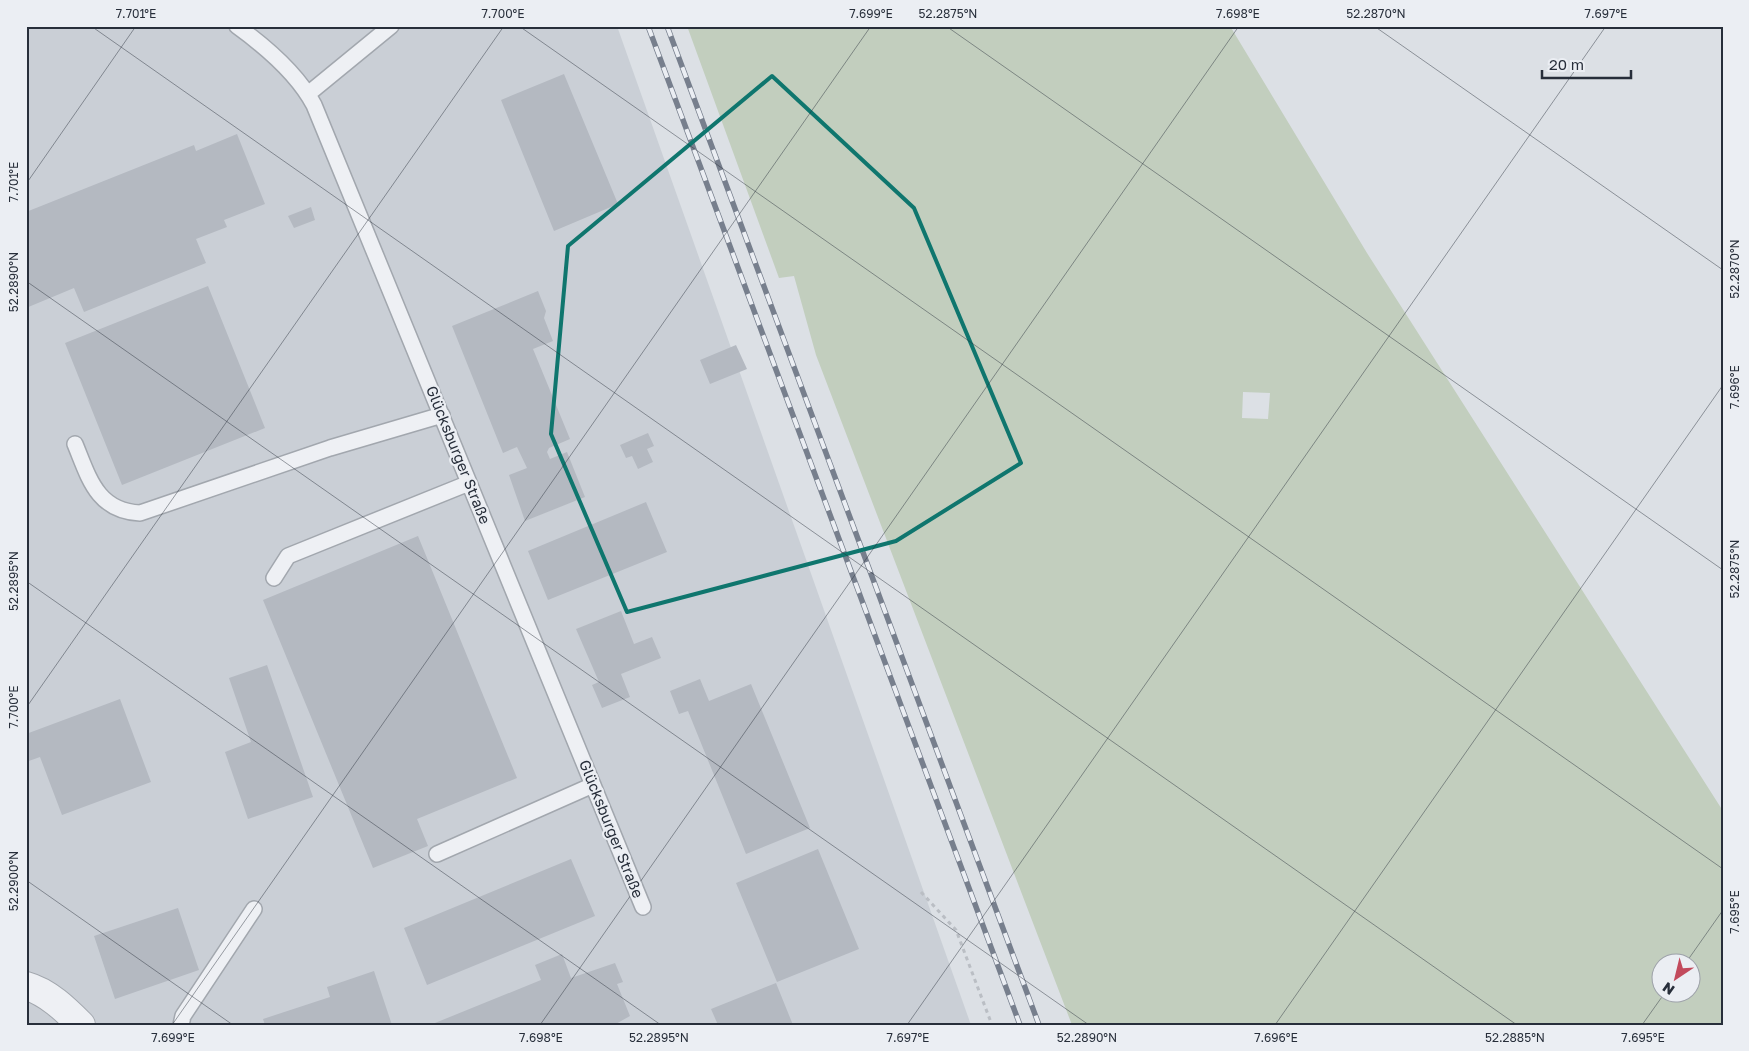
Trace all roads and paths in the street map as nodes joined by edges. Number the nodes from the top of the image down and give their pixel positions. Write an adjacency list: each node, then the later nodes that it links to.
1 (237, 26): 3 (lane, Glücksburger Straße)
2 (390, 26): 3 (lane)
3 (308, 94): 4 (lane, Glücksburger Straße)
4 (442, 415): 5 (lane); 6 (lane, Glücksburger Straße)
5 (75, 444)
6 (469, 483): 7 (lane); 8 (lane, Glücksburger Straße)
7 (274, 578)
8 (594, 785): 9 (lane); 11 (lane, Glücksburger Straße)
9 (437, 854)
10 (921, 892): 16 (path)
11 (643, 907)
12 (254, 909): 15 (lane)
13 (26, 986): 14 (street)
14 (81, 1025)
15 (180, 1025)
16 (992, 1025)

